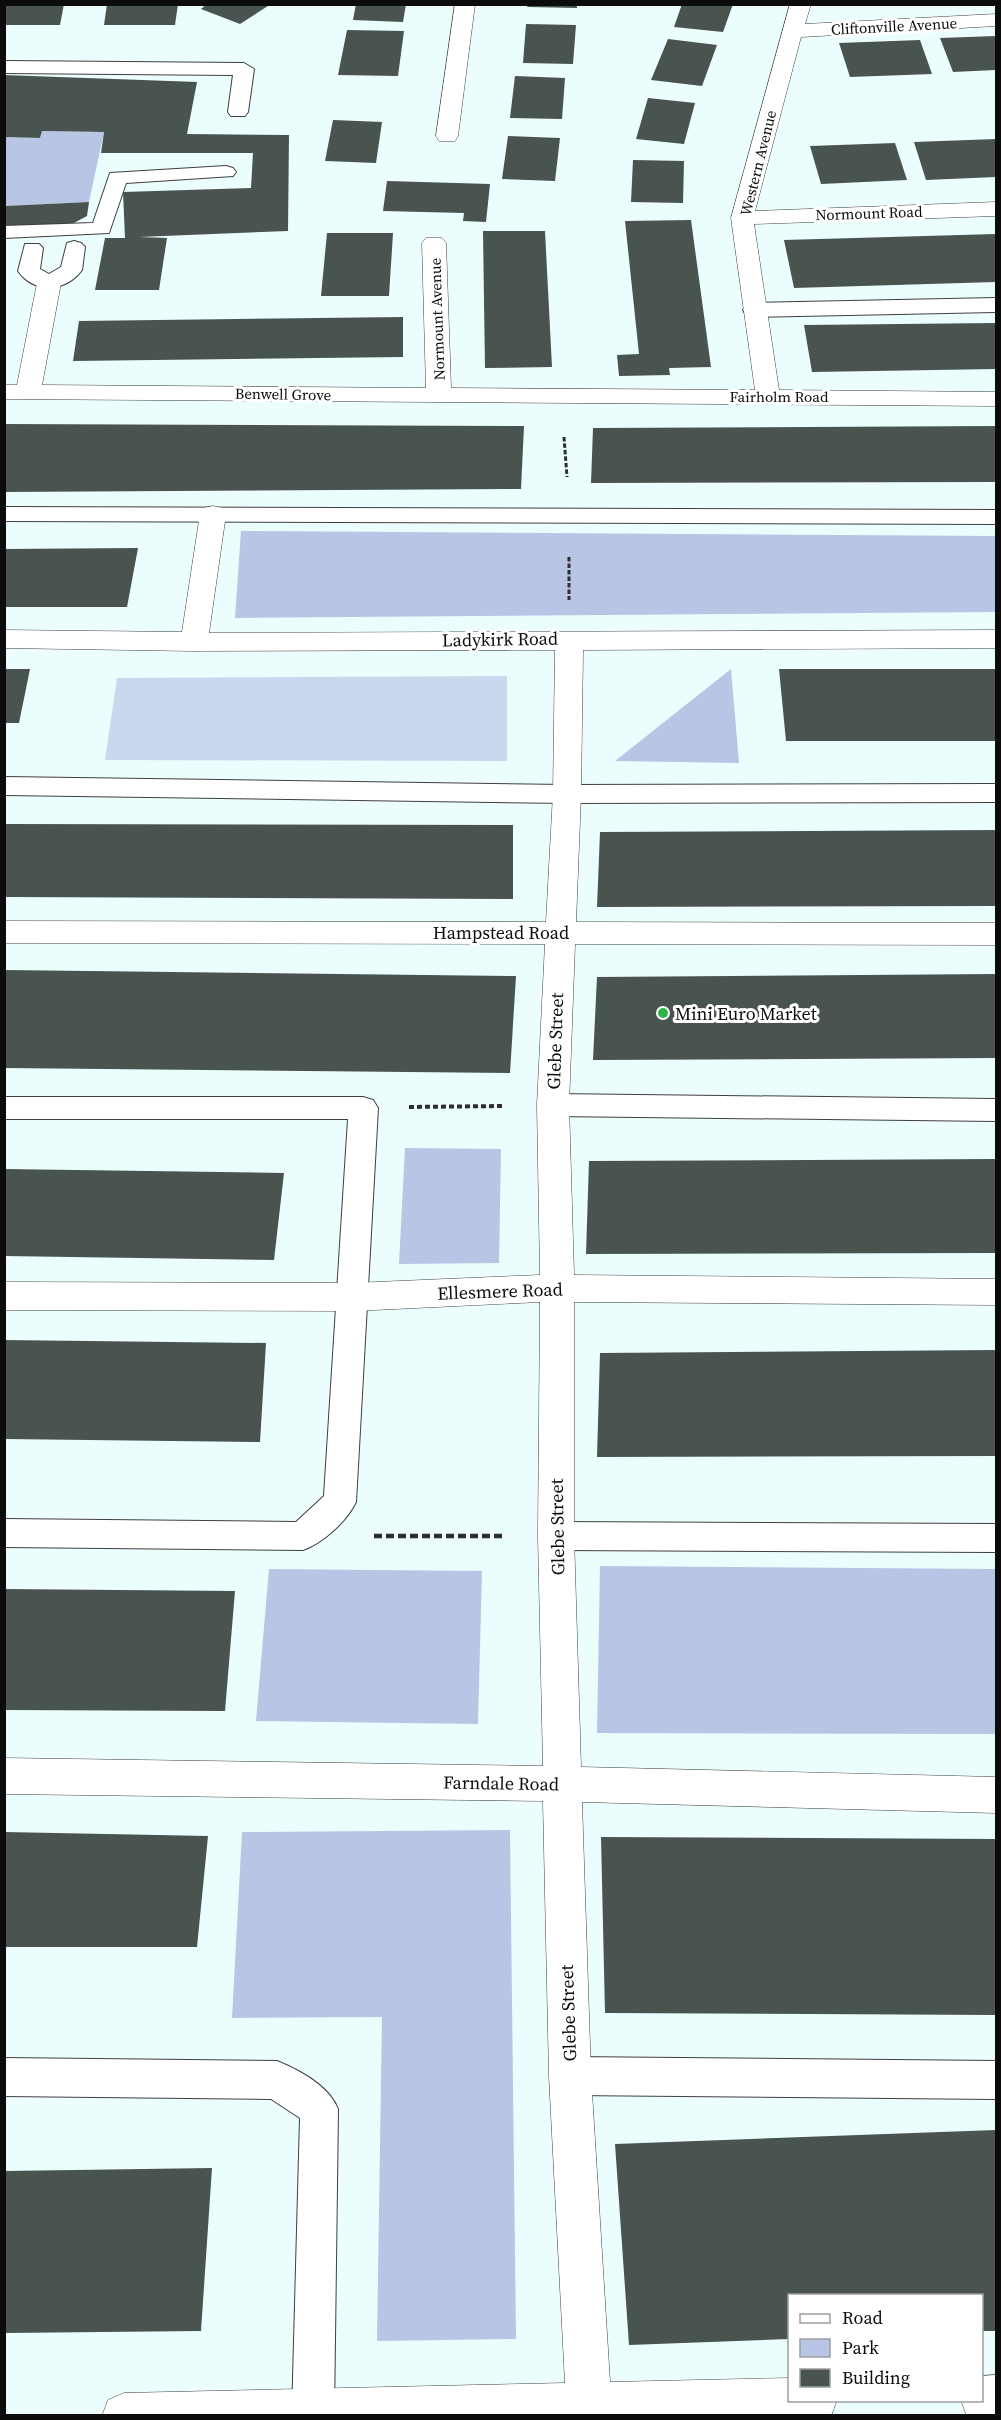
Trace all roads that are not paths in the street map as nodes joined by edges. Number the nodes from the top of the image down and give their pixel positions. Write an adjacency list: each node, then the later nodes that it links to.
1 (465, 4): 7 (street)
2 (801, 4): 4 (street, Western Avenue)
3 (996, 20): 4 (street, Cliftonville Avenue)
4 (792, 31): 10 (street, Western Avenue)
5 (4, 67): 6 (lane)
6 (238, 112)
7 (447, 136)
8 (226, 172): 11 (lane)
9 (996, 209): 10 (street, Normount Road)
10 (742, 218): 17 (street, Western Avenue)
11 (4, 232)
12 (434, 243): 19 (street, Normount Avenue)
13 (74, 247): 15 (lane)
14 (32, 248): 15 (lane)
15 (49, 283): 18 (street)
16 (996, 305): 17 (lane)
17 (754, 309): 20 (street, Western Avenue)
18 (16, 392): 19 (street, Benwell Grove)
19 (439, 396): 21 (street, Benwell Grove)
20 (768, 396): 21 (street, Fairholm Road); 22 (street, Fairholm Road)
21 (562, 397)
22 (996, 399)
23 (4, 514): 24 (lane)
24 (213, 514): 25 (lane); 29 (street)
25 (996, 517)
26 (4, 639): 29 (street, Ladykirk Road)
27 (569, 639): 28 (street, Ladykirk Road); 29 (street, Ladykirk Road); 32 (street, Glebe Street)
28 (996, 639)
29 (194, 642)
30 (4, 786): 32 (lane)
31 (996, 793): 32 (lane)
32 (567, 794): 34 (street, Glebe Street)
33 (4, 932): 34 (street, Hampstead Road)
34 (560, 932): 35 (street, Hampstead Road); 36 (street, Glebe Street)
35 (996, 934)
36 (553, 1105): 38 (lane); 39 (street, Glebe Street)
37 (4, 1108): 42 (lane)
38 (996, 1110)
39 (557, 1288): 40 (street, Ellesmere Road); 42 (street, Ellesmere Road); 44 (street, Glebe Street)
40 (996, 1292)
41 (4, 1296): 42 (street, Ellesmere Road)
42 (353, 1297): 43 (lane)
43 (4, 1533)
44 (556, 1536): 45 (lane); 47 (street, Glebe Street)
45 (996, 1538)
46 (4, 1776): 47 (street, Farndale Road)
47 (562, 1784): 48 (street, Farndale Road); 49 (street, Glebe Street)
48 (996, 1795)
49 (570, 2076): 51 (lane); 53 (street, Glebe Street)
50 (4, 2077): 54 (lane)
51 (996, 2080)
52 (788, 2401): 53 (street)
53 (589, 2409): 54 (street)
54 (313, 2413): 55 (street)
55 (124, 2415)

